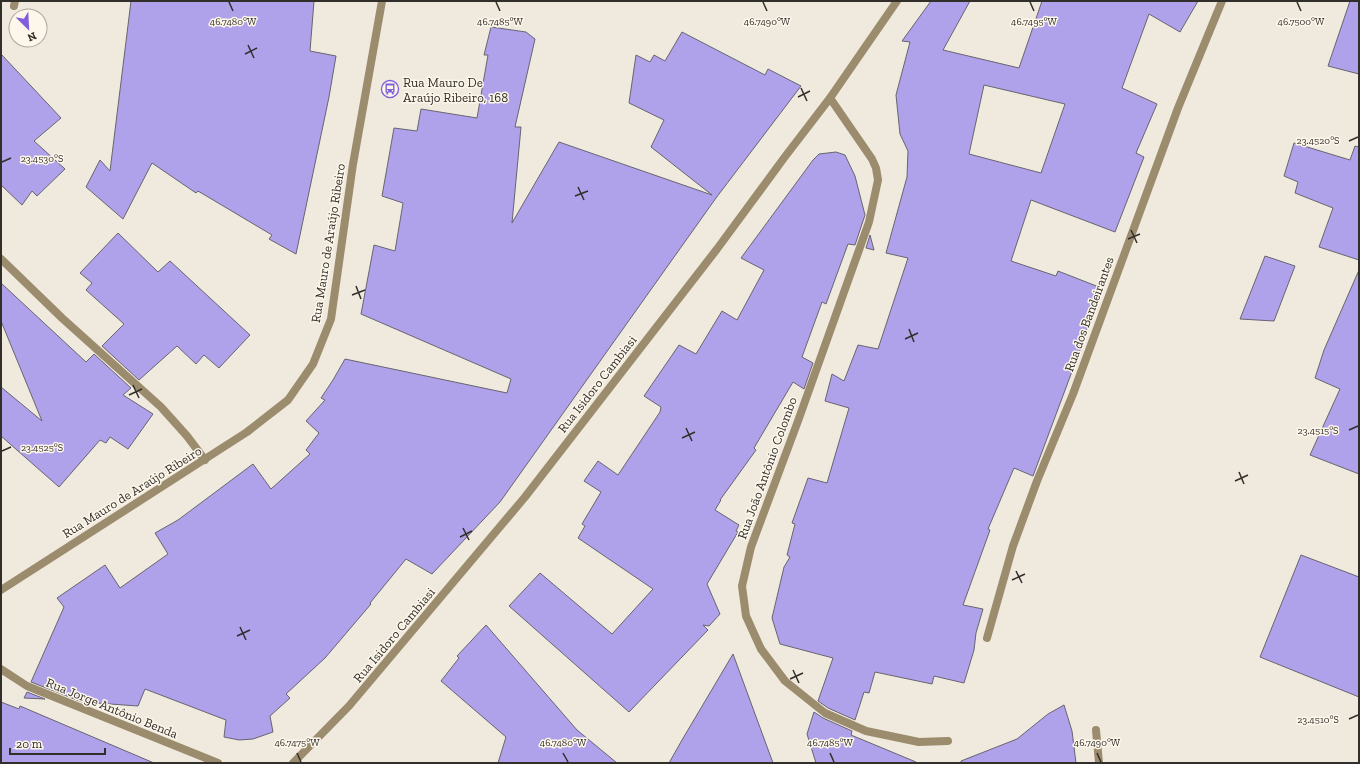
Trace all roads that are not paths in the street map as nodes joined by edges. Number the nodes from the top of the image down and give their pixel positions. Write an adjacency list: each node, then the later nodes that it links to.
1 (382, 1): 6 (street, Rua Mauro de Araújo Ribeiro)
2 (897, 1): 4 (street, Rua Isidoro Cambiasi)
3 (1222, 1): 8 (street, Rua dos Bandeirantes)
4 (830, 98): 11 (street, Rua João Antônio Colombo); 13 (street, Rua Isidoro Cambiasi)
5 (1, 259): 6 (street)
6 (205, 460): 7 (street, Rua Mauro de Araújo Ribeiro)
7 (1, 590)
8 (988, 638)
9 (1, 669): 12 (street, Rua Jorge Antônio Benda)
10 (1096, 730): 14 (street)
11 (948, 741)
12 (218, 763)
13 (293, 763)
14 (1099, 763)

